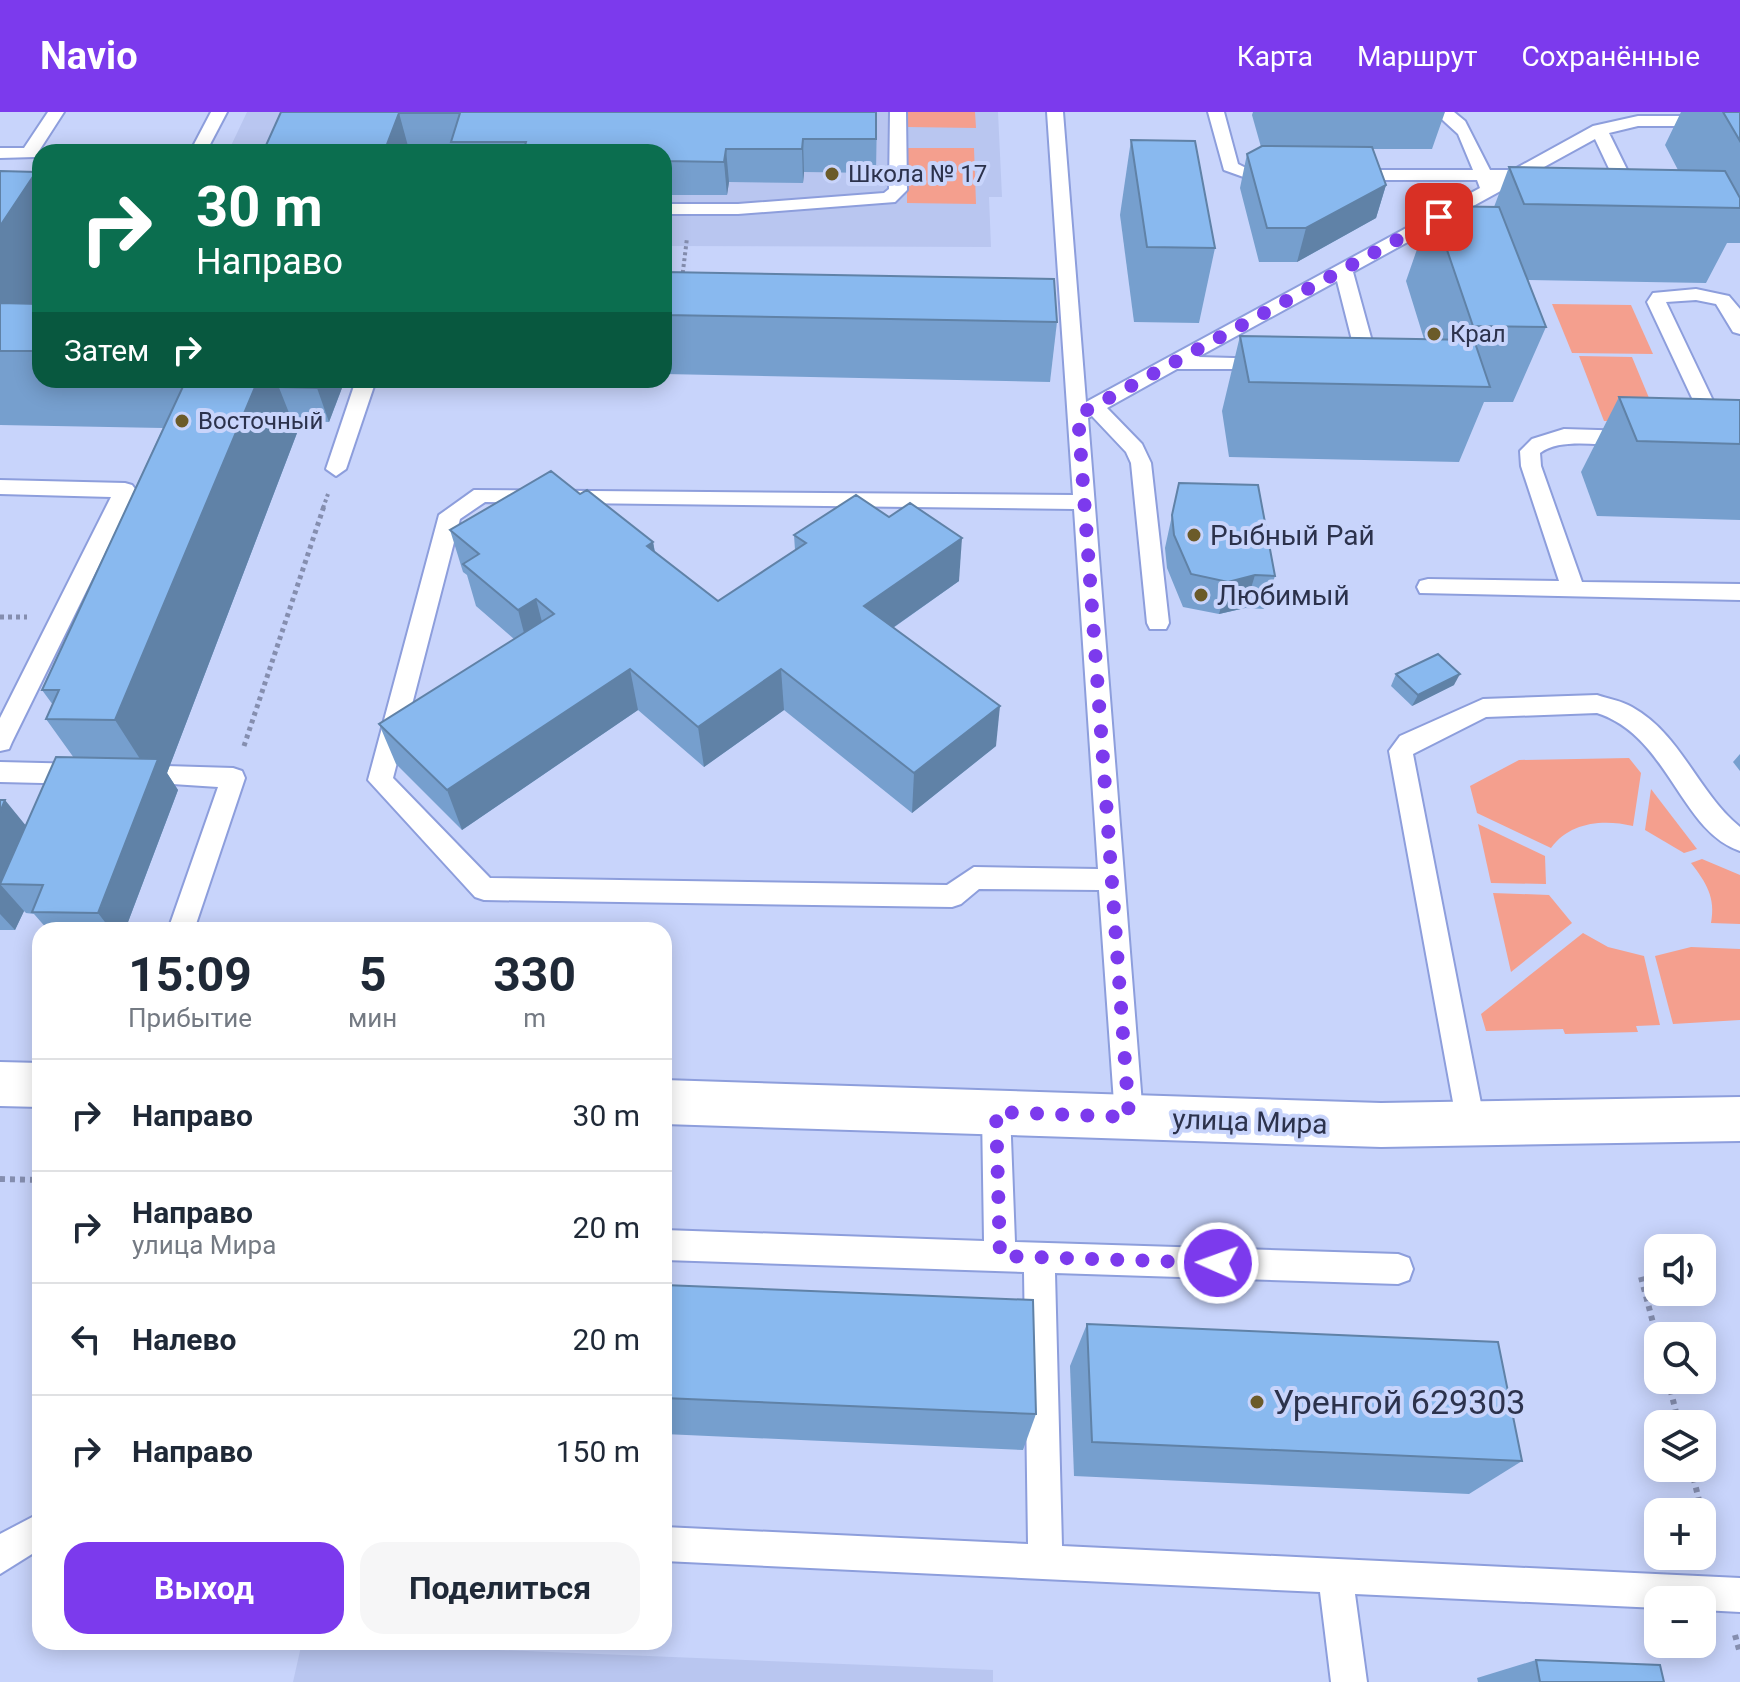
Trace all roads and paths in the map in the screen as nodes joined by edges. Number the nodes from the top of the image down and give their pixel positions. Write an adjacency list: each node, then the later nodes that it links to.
1 (56, 112): 9 (lane)
2 (219, 112): 10 (lane)
3 (898, 112): 22 (lane)
4 (1055, 112): 30 (lane)
5 (1216, 112): 15 (lane)
6 (1442, 112): 17 (lane)
7 (1740, 121): 8 (lane)
8 (1599, 130): 17 (lane); 20 (lane)
9 (39, 144)
10 (202, 144)
11 (0, 153): 12 (lane)
12 (32, 154)
13 (32, 156): 14 (lane)
14 (17, 171)
15 (1295, 175)
16 (1326, 175): 17 (lane)
17 (1487, 182): 18 (lane)
18 (1463, 204): 19 (lane); 23 (lane)
19 (1507, 204)
20 (1609, 205)
21 (672, 209): 22 (lane)
22 (691, 209): 24 (path)
23 (1343, 270): 26 (lane); 28 (lane)
24 (680, 292)
25 (1740, 328): 33 (lane)
26 (1173, 363): 27 (lane); 30 (lane)
27 (1283, 365)
28 (1330, 366)
29 (363, 388): 34 (lane)
30 (1086, 410): 36 (lane); 40 (lane)
31 (1648, 438): 38 (lane)
32 (1692, 439): 33 (lane)
33 (1731, 439)
34 (336, 469): 45 (path)
35 (0, 487): 41 (lane)
36 (1085, 502): 47 (lane); 47 (lane)
37 (1428, 587): 38 (lane)
38 (1573, 589): 39 (lane)
39 (1740, 592)
40 (1158, 623)
41 (0, 742)
42 (0, 772): 43 (lane)
43 (102, 775)
44 (166, 776): 45 (lane)
45 (233, 778): 48 (lane)
46 (1740, 841): 55 (lane)
47 (1113, 880): 53 (lane)
48 (184, 922)
49 (0, 1084): 50 (street)
50 (32, 1085)
51 (672, 1102): 52 (street, улица Мира)
52 (996, 1112): 53 (street, улица Мира); 59 (lane)
53 (1129, 1117): 55 (street, улица Мира)
54 (1740, 1119): 55 (street, улица Мира)
55 (1471, 1124)
56 (0, 1179): 57 (path)
57 (32, 1180)
58 (672, 1245): 59 (lane)
59 (1000, 1256): 60 (lane)
60 (1039, 1257): 61 (lane); 67 (lane)
61 (1398, 1269)
62 (1641, 1277): 63 (path)
63 (1653, 1322)
64 (32, 1535): 66 (lane)
65 (672, 1544): 67 (lane)
66 (0, 1557)
67 (1045, 1563): 68 (lane)
68 (1335, 1576): 69 (lane); 70 (lane)
69 (1740, 1595)
70 (1349, 1682)

